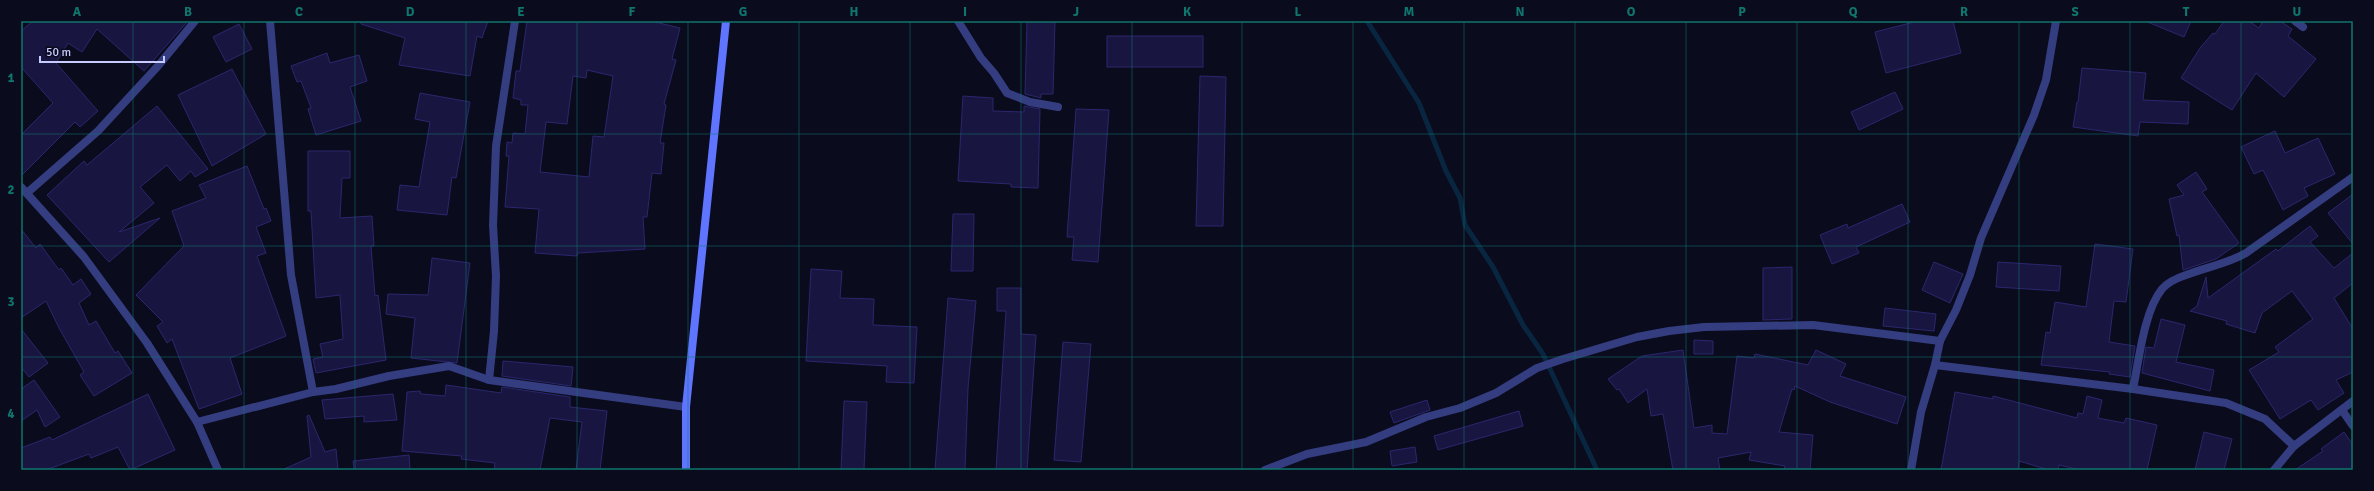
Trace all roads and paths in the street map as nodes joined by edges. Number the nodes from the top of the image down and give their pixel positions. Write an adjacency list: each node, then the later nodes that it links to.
1 (195, 21): 11 (street)
2 (270, 21): 16 (street)
3 (515, 21): 14 (street)
4 (726, 21): 18 (main road)
5 (958, 21): 9 (street)
6 (2056, 21): 12 (street)
7 (2295, 21): 8 (street)
8 (2303, 27)
9 (1058, 106)
10 (2353, 177): 15 (street)
11 (24, 190): 20 (street)
12 (1940, 341): 13 (street); 23 (street)
13 (1935, 365): 15 (street); 27 (street)
14 (489, 380): 16 (street); 18 (street)
15 (2133, 389): 22 (street)
16 (313, 392): 20 (street)
17 (2353, 401): 19 (street)
18 (686, 407): 25 (main road)
19 (2342, 410): 21 (street); 22 (street)
20 (197, 422): 24 (street)
21 (2353, 426)
22 (2294, 446): 28 (street)
23 (1278, 468): 26 (street)
24 (218, 470)
25 (686, 470)
26 (1264, 470)
27 (1911, 470)
28 (2274, 470)

